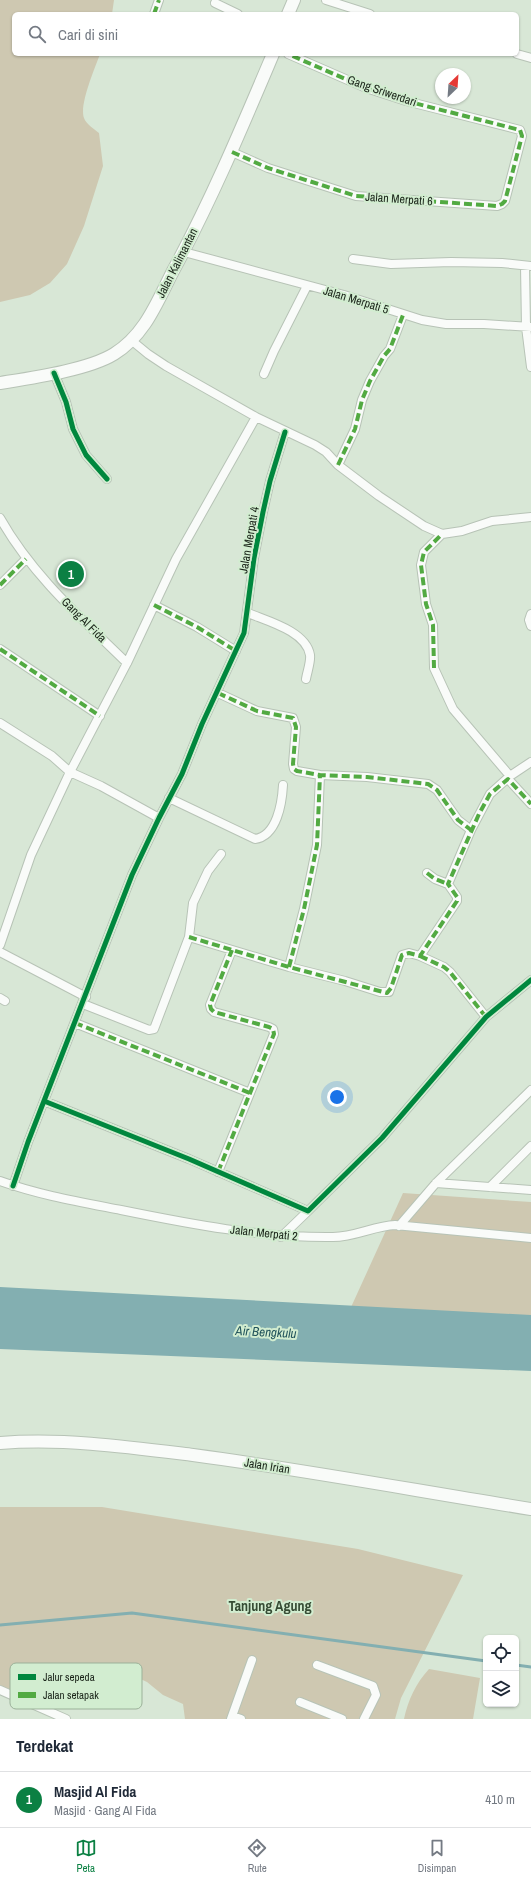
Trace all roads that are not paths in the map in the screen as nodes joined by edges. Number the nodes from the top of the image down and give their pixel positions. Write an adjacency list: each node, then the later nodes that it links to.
1 (159, 0): 5 (street)
2 (294, 0): 7 (main road)
3 (326, 0): 8 (street)
4 (215, 3): 6 (street)
5 (155, 12)
6 (234, 12)
7 (289, 12)
8 (364, 12)
9 (519, 55): 12 (street)
10 (272, 56): 14 (main road, Jalan Kalimantan)
11 (293, 56): 13 (street, Gang Sriwerdari)
12 (531, 58)
13 (522, 136): 14 (street, Jalan Merpati 6)
14 (232, 152): 15 (main road, Jalan Kalimantan)
15 (184, 252): 18 (street, Jalan Merpati 5); 21 (main road, Jalan Kalimantan)
16 (353, 259): 17 (street)
17 (528, 266): 20 (street)
18 (307, 286): 19 (street, Jalan Merpati 5); 24 (street)
19 (404, 315): 20 (street, Jalan Merpati 5); 28 (street)
20 (528, 327): 22 (street)
21 (131, 340): 23 (main road, Jalan Kalimantan); 26 (street)
22 (531, 366)
23 (54, 373): 25 (main road, Jalan Kalimantan); 29 (street)
24 (264, 374)
25 (0, 383)
26 (256, 417): 27 (street); 35 (street)
27 (285, 432): 28 (street); 36 (street, Jalan Merpati 4)
28 (338, 465): 32 (street)
29 (108, 479)
30 (531, 517): 32 (street)
31 (0, 518): 33 (street, Gang Al Fida)
32 (442, 534): 49 (street)
33 (26, 559): 34 (street); 41 (street, Gang Al Fida)
34 (0, 585)
35 (154, 605): 40 (street); 41 (street)
36 (248, 613): 40 (street, Jalan Merpati 4); 42 (street)
37 (531, 614): 38 (street)
38 (531, 626)
39 (0, 649): 44 (street)
40 (236, 651): 43 (street, Jalan Merpati 4)
41 (127, 663): 44 (street)
42 (306, 679)
43 (218, 693): 48 (street); 51 (street, Jalan Merpati 4)
44 (100, 716): 47 (street)
45 (0, 723): 47 (street)
46 (531, 762): 49 (street)
47 (70, 772): 53 (street); 59 (street)
48 (320, 775): 54 (street); 63 (street)
49 (509, 778): 52 (street); 54 (street)
50 (283, 785): 51 (street)
51 (169, 798): 53 (street, Jalan Merpati 4)
52 (531, 804)
53 (159, 818): 65 (street, Jalan Merpati 4)
54 (471, 830): 57 (street)
55 (221, 854): 58 (street)
56 (427, 873): 57 (street)
57 (448, 884): 62 (street)
58 (190, 937): 60 (street); 65 (street)
59 (0, 945)
60 (232, 950): 63 (street); 69 (street)
61 (1, 954): 65 (street)
62 (420, 956): 63 (street); 66 (street)
63 (289, 967)
64 (531, 980): 66 (street)
65 (84, 1001): 67 (street, Jalan Merpati 4)
66 (486, 1017): 78 (street)
67 (75, 1023): 69 (street); 70 (street, Jalan Merpati 4)
68 (531, 1090): 74 (street)
69 (250, 1093): 72 (street)
70 (44, 1101): 72 (street); 75 (street, Jalan Merpati 4)
71 (531, 1146): 76 (street)
72 (218, 1172): 78 (street)
73 (0, 1181): 75 (street, Jalan Merpati 2)
74 (436, 1183): 76 (street); 79 (street)
75 (13, 1186): 80 (street, Jalan Merpati 2)
76 (490, 1187): 77 (street)
77 (531, 1190)
78 (308, 1210): 80 (street)
79 (399, 1226): 80 (street, Jalan Merpati 2); 81 (street, Jalan Merpati 2)
80 (281, 1237)
81 (531, 1238)
82 (0, 1443): 83 (main road, Jalan Irian)
83 (531, 1509)
84 (252, 1660): 90 (street)
85 (317, 1665): 94 (street)
86 (0, 1690): 87 (street)
87 (10, 1694)
88 (300, 1702): 93 (street)
89 (43, 1709): 91 (street)
90 (231, 1717): 92 (street)
91 (66, 1719)
92 (241, 1719)
93 (342, 1719)
94 (364, 1719)

